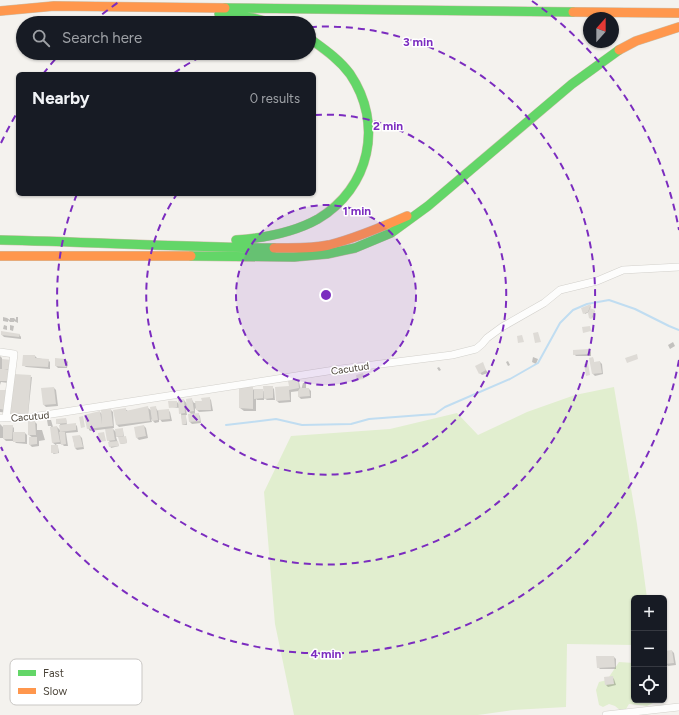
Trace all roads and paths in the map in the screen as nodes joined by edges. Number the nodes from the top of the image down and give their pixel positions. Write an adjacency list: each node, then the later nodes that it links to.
1 (95, 6): 2 (highway); 3 (highway); 4 (highway)
2 (0, 10)
3 (679, 13)
4 (232, 16)
5 (679, 27): 7 (highway)
6 (316, 43): 9 (highway)
7 (428, 206): 9 (highway); 10 (highway)
8 (0, 240): 9 (highway)
9 (147, 244)
10 (0, 256)
11 (679, 267): 13 (street, Cacutud)
12 (0, 352): 13 (street)
13 (3, 418)
14 (679, 707): 15 (street)
15 (606, 715)

